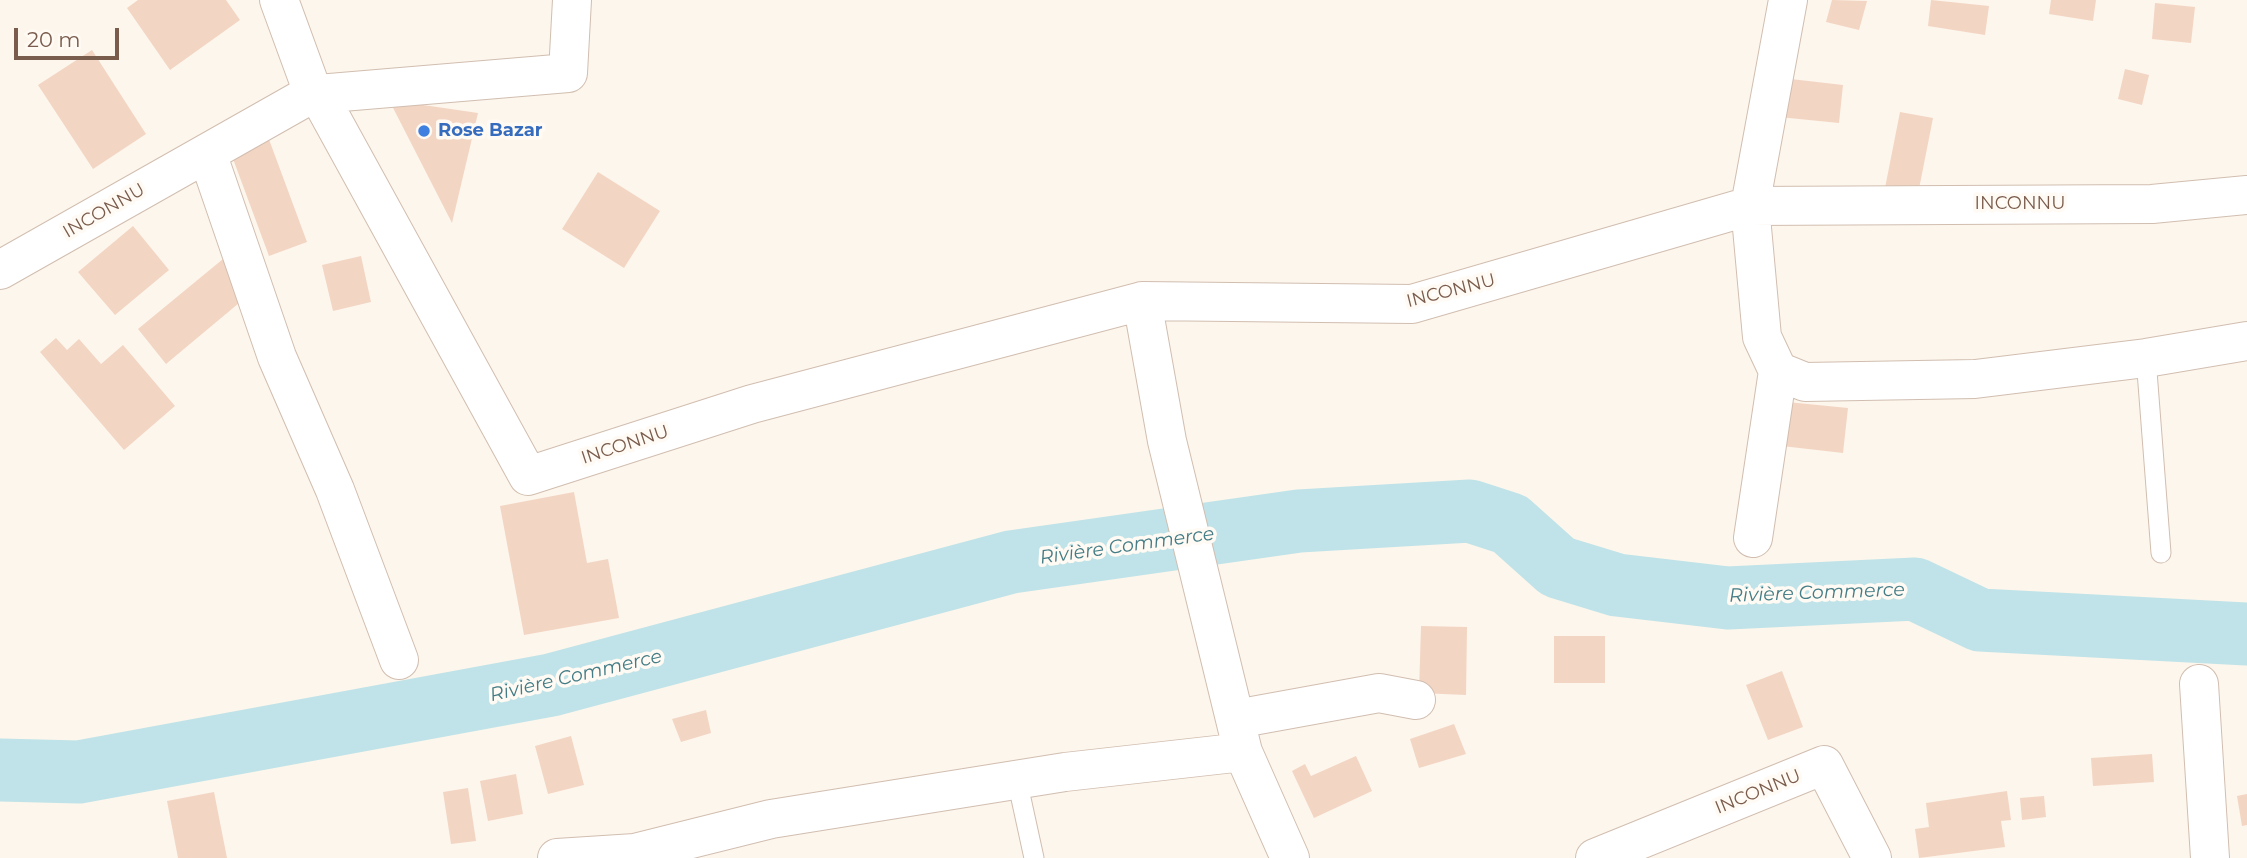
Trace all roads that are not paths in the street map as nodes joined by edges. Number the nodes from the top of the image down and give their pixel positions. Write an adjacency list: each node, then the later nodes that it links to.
1 (279, 0): 4 (street, INCONNU)
2 (572, 0): 4 (street, INCONNU)
3 (1788, 0): 7 (street)
4 (316, 94): 5 (street, INCONNU); 9 (street, INCONNU)
5 (207, 153): 8 (street, INCONNU); 15 (street)
6 (2247, 195): 7 (street, INCONNU)
7 (1764, 206): 9 (street, INCONNU); 12 (street)
8 (0, 270)
9 (1142, 301): 18 (street)
10 (2247, 341): 11 (street)
11 (2146, 358): 12 (street); 14 (lane)
12 (1779, 371): 13 (street)
13 (1753, 538)
14 (2161, 553)
15 (399, 660)
16 (2199, 684): 26 (street)
17 (1416, 700): 18 (street)
18 (1239, 736): 19 (street); 23 (street)
19 (1017, 780): 20 (street); 22 (lane)
20 (635, 855): 21 (street)
21 (556, 858)
22 (1034, 858)
23 (1290, 858)
24 (1595, 858): 25 (street, INCONNU)
25 (1872, 858)
26 (2210, 858)

